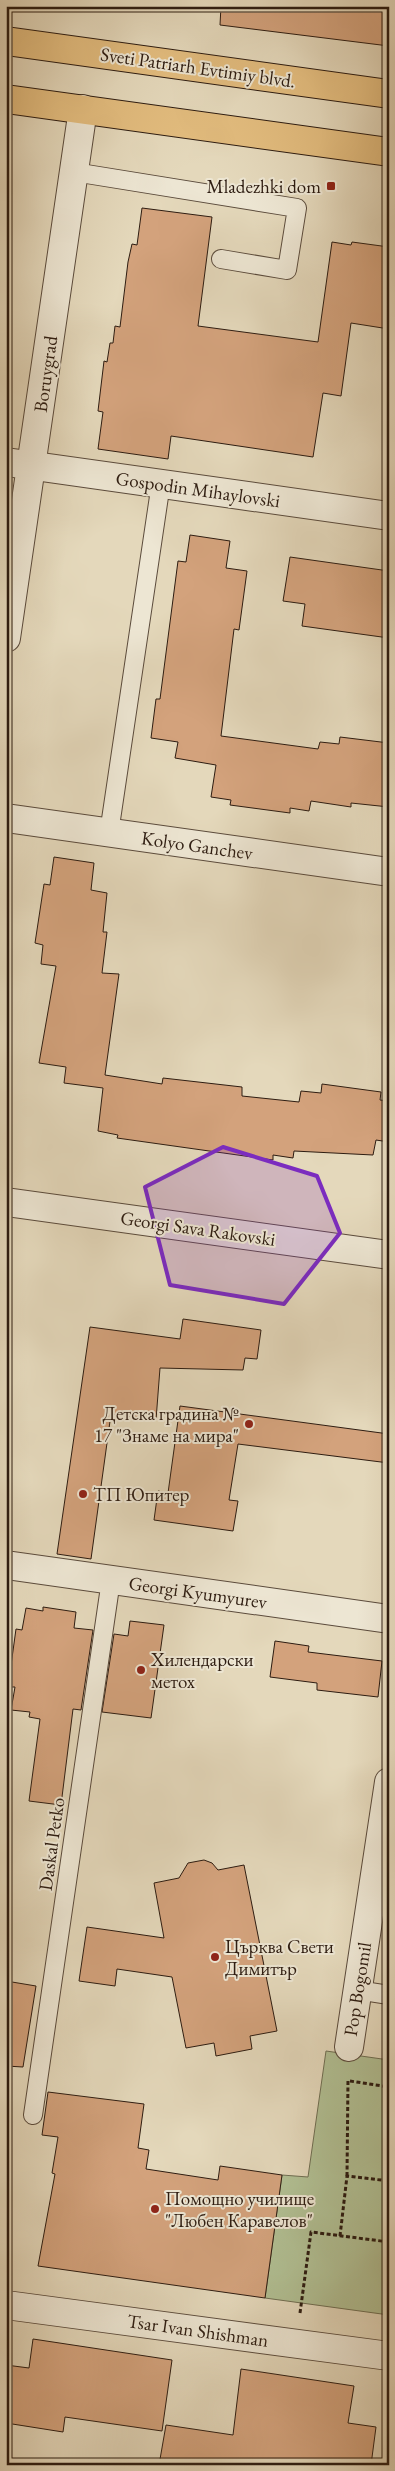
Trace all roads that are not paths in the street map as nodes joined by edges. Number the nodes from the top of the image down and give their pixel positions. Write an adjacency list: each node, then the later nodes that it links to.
1 (6, 41): 2 (main road, Sveti Patriarh Evtimiy blvd.)
2 (389, 94)
3 (6, 99): 4 (main road)
4 (83, 109): 5 (main road); 6 (street, Boruygrad)
5 (389, 152)
6 (74, 172): 7 (lane); 8 (street, Boruygrad)
7 (221, 259)
8 (19, 463): 9 (street, Gospodin Mihaylovski); 11 (street, Boruygrad)
9 (161, 483): 10 (street, Gospodin Mihaylovski); 13 (lane)
10 (389, 516)
11 (6, 638)
12 (6, 818): 13 (street, Kolyo Ganchev)
13 (109, 833): 14 (street, Kolyo Ganchev)
14 (389, 872)
15 (6, 1202): 16 (street, Georgi Sava Rakovski)
16 (389, 1254)
17 (6, 1565): 18 (street, Georgi Kyumyurev)
18 (111, 1580): 19 (street, Georgi Kyumyurev); 24 (lane, Daskal Petko)
19 (389, 1619)
20 (389, 1782): 21 (street, Pop Bogomil)
21 (357, 1990): 22 (lane); 23 (street, Pop Bogomil)
22 (389, 1995)
23 (349, 2048)
24 (33, 2115)
25 (6, 2305): 26 (street, Tsar Ivan Shishman)
26 (389, 2356)

